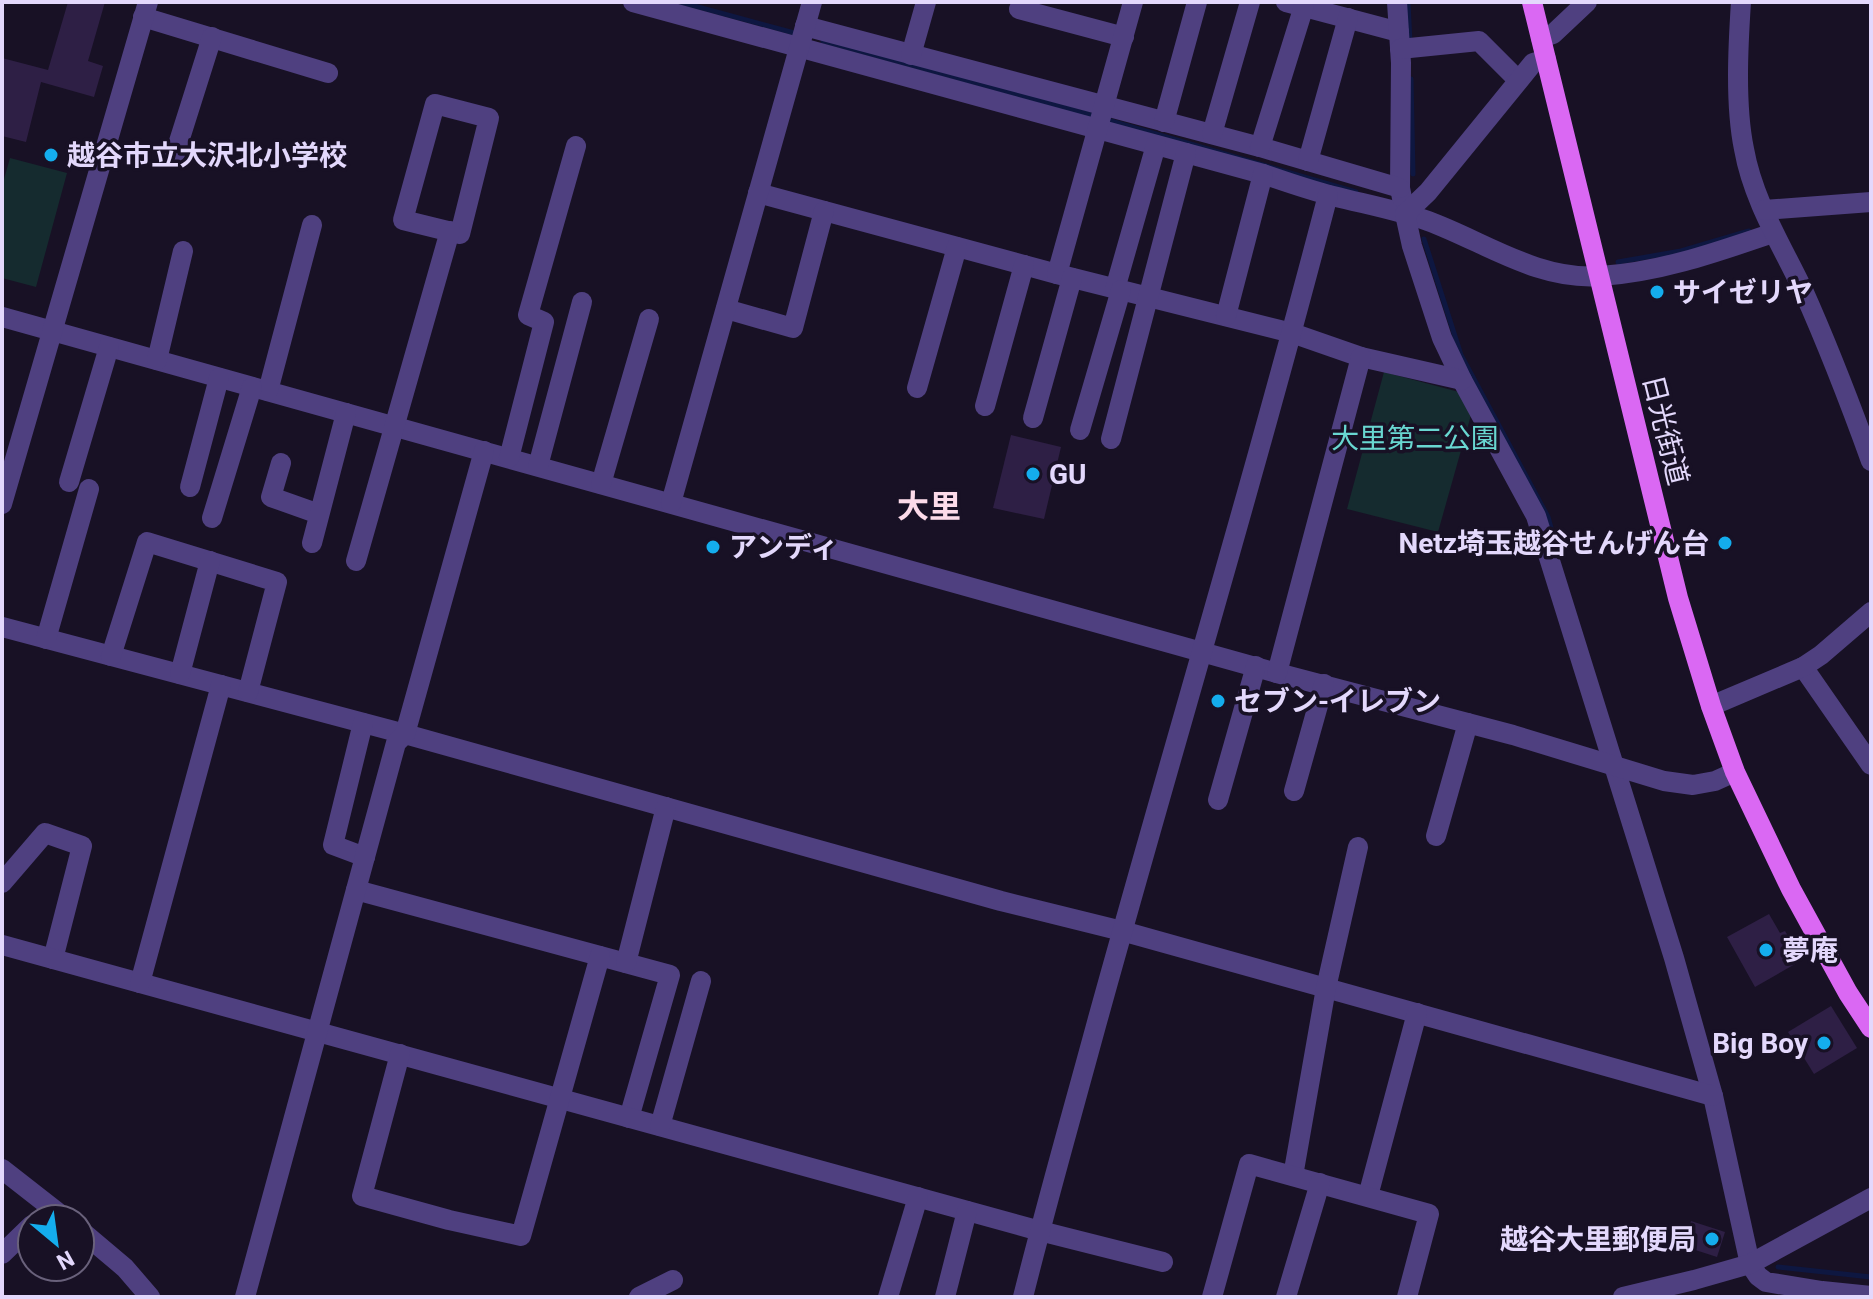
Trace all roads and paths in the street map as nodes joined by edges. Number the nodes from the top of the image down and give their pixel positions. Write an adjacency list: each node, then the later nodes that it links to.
1 (633, 2): 20 (street)
2 (812, 2): 15 (street)
3 (926, 2): 21 (street)
4 (1133, 2): 17 (street)
5 (1197, 2): 26 (street)
6 (1250, 2): 28 (street)
7 (1397, 2): 19 (street)
8 (1532, 2): 18 (main road, 日光街道)
9 (1587, 2): 18 (street)
10 (1741, 2): 40 (street)
11 (1293, 3): 14 (street); 31 (street)
12 (146, 9): 16 (street); 58 (street)
13 (1019, 9): 17 (street)
14 (1348, 18): 19 (street); 34 (street)
15 (805, 26): 20 (street); 21 (street)
16 (212, 37): 23 (street); 33 (street)
17 (1124, 37): 25 (street)
18 (1541, 38): 22 (main road, 日光街道)
19 (1400, 40): 24 (street); 36 (street)
20 (799, 47): 27 (street); 37 (street)
21 (911, 55): 25 (street)
22 (1546, 59): 24 (street); 50 (main road, 日光街道)
23 (328, 73)
24 (1518, 80): 42 (street)
25 (1105, 106): 26 (street); 27 (street)
26 (1164, 122): 28 (street)
27 (1099, 129): 29 (street); 49 (street)
28 (1212, 134): 31 (street)
29 (1156, 145): 32 (street); 51 (street)
30 (576, 146): 74 (street)
31 (1260, 147): 34 (street)
32 (1186, 153): 35 (street); 52 (street)
33 (175, 154)
34 (1308, 161): 36 (street)
35 (1263, 174): 38 (street); 55 (street)
36 (1400, 188): 42 (street)
37 (758, 193): 41 (street); 54 (street)
38 (1328, 195): 42 (street); 59 (street)
39 (1871, 202): 40 (street)
40 (1764, 210): 45 (street)
41 (824, 211): 46 (street); 54 (street)
42 (1405, 214): 50 (street); 64 (street)
43 (312, 225): 66 (street)
44 (450, 231): 44 (street); 70 (street)
45 (1773, 233): 50 (street); 75 (street)
46 (957, 247): 48 (street); 65 (street)
47 (183, 251): 62 (street)
48 (1024, 265): 49 (street); 67 (street)
49 (1065, 276): 51 (street); 69 (street)
50 (1600, 276): 99 (main road, 日光街道)
51 (1118, 289): 52 (street); 71 (street)
52 (1148, 297): 55 (street); 72 (street)
53 (582, 302): 77 (street)
54 (726, 309): 80 (street)
55 (1226, 316): 59 (street)
56 (2, 317): 58 (street)
57 (649, 319): 78 (street)
58 (53, 332): 60 (street); 81 (street)
59 (1292, 333): 61 (street); 90 (street)
60 (109, 347): 62 (street); 89 (street)
61 (1361, 357): 64 (street); 94 (street)
62 (157, 360): 63 (street)
63 (219, 378): 66 (street); 79 (street)
64 (1462, 380): 103 (street)
65 (917, 388)
66 (260, 389): 68 (street); 83 (street)
67 (985, 406)
68 (346, 413): 70 (street); 82 (street)
69 (1033, 418)
70 (393, 426): 73 (street); 86 (street)
71 (1080, 430)
72 (1111, 439)
73 (484, 451): 74 (street); 102 (street)
74 (509, 458): 77 (street)
75 (1871, 461)
76 (281, 463): 82 (street)
77 (538, 466): 78 (street)
78 (601, 484): 80 (street)
79 (190, 487)
80 (671, 503): 90 (street)
81 (2, 504)
82 (319, 514): 84 (street)
83 (212, 518)
84 (312, 543)
85 (210, 561): 91 (street); 95 (street); 98 (street)
86 (356, 561)
87 (1871, 612): 93 (street)
88 (2, 627): 89 (street)
89 (46, 639): 91 (street)
90 (1202, 651): 92 (street); 114 (street)
91 (111, 656): 95 (street)
92 (1256, 666): 94 (street); 107 (street)
93 (1803, 667): 99 (street); 104 (street)
94 (1277, 673): 96 (street)
95 (180, 674): 97 (street)
96 (1324, 684): 101 (street); 106 (street)
97 (221, 685): 98 (street); 120 (street)
98 (248, 692): 100 (street)
99 (1711, 706): 105 (main road, 日光街道)
100 (363, 723): 102 (street); 111 (street)
101 (1468, 723): 103 (street); 109 (street)
102 (405, 734): 108 (street); 111 (street)
103 (1613, 765): 105 (street); 126 (street)
104 (1871, 765)
105 (1735, 772): 123 (main road, 日光街道)
106 (1294, 791)
107 (1218, 800)
108 (666, 807): 114 (street); 118 (street)
109 (1436, 836)
110 (1358, 847): 121 (street)
111 (365, 857): 113 (street)
112 (2, 883): 117 (street)
113 (356, 890): 116 (street); 124 (street)
114 (1122, 931): 121 (street); 138 (street)
115 (2, 945): 117 (street)
116 (600, 956): 118 (street); 127 (street)
117 (53, 959): 120 (street)
118 (626, 963): 128 (street)
119 (701, 981): 129 (street)
120 (140, 983): 124 (street)
121 (1326, 988): 122 (street); 131 (street)
122 (1417, 1013): 126 (street); 133 (street)
123 (1871, 1028)
124 (317, 1032): 125 (street); 146 (street)
125 (400, 1054): 127 (street); 127 (street)
126 (1713, 1096): 141 (street)
127 (559, 1098): 128 (street)
128 (629, 1118): 129 (street)
129 (660, 1126): 134 (street)
130 (2, 1169): 136 (street)
131 (1293, 1176): 132 (street); 151 (street)
132 (1320, 1183): 133 (street); 152 (street)
133 (1368, 1196): 153 (street)
134 (918, 1197): 137 (street); 148 (street)
135 (1871, 1198): 141 (street)
136 (39, 1203)
137 (967, 1211): 138 (street); 149 (street)
138 (1040, 1231): 140 (street); 150 (street)
139 (96, 1244): 145 (street)
140 (1163, 1262)
141 (1750, 1264): 143 (street); 144 (street)
142 (673, 1280): 147 (street)
143 (1658, 1293): 154 (street)
144 (1871, 1296)
145 (150, 1297)
146 (245, 1297)
147 (639, 1297)
148 (888, 1297)
149 (945, 1297)
150 (1023, 1297)
151 (1212, 1297)
152 (1286, 1297)
153 (1407, 1297)
154 (1623, 1297)

